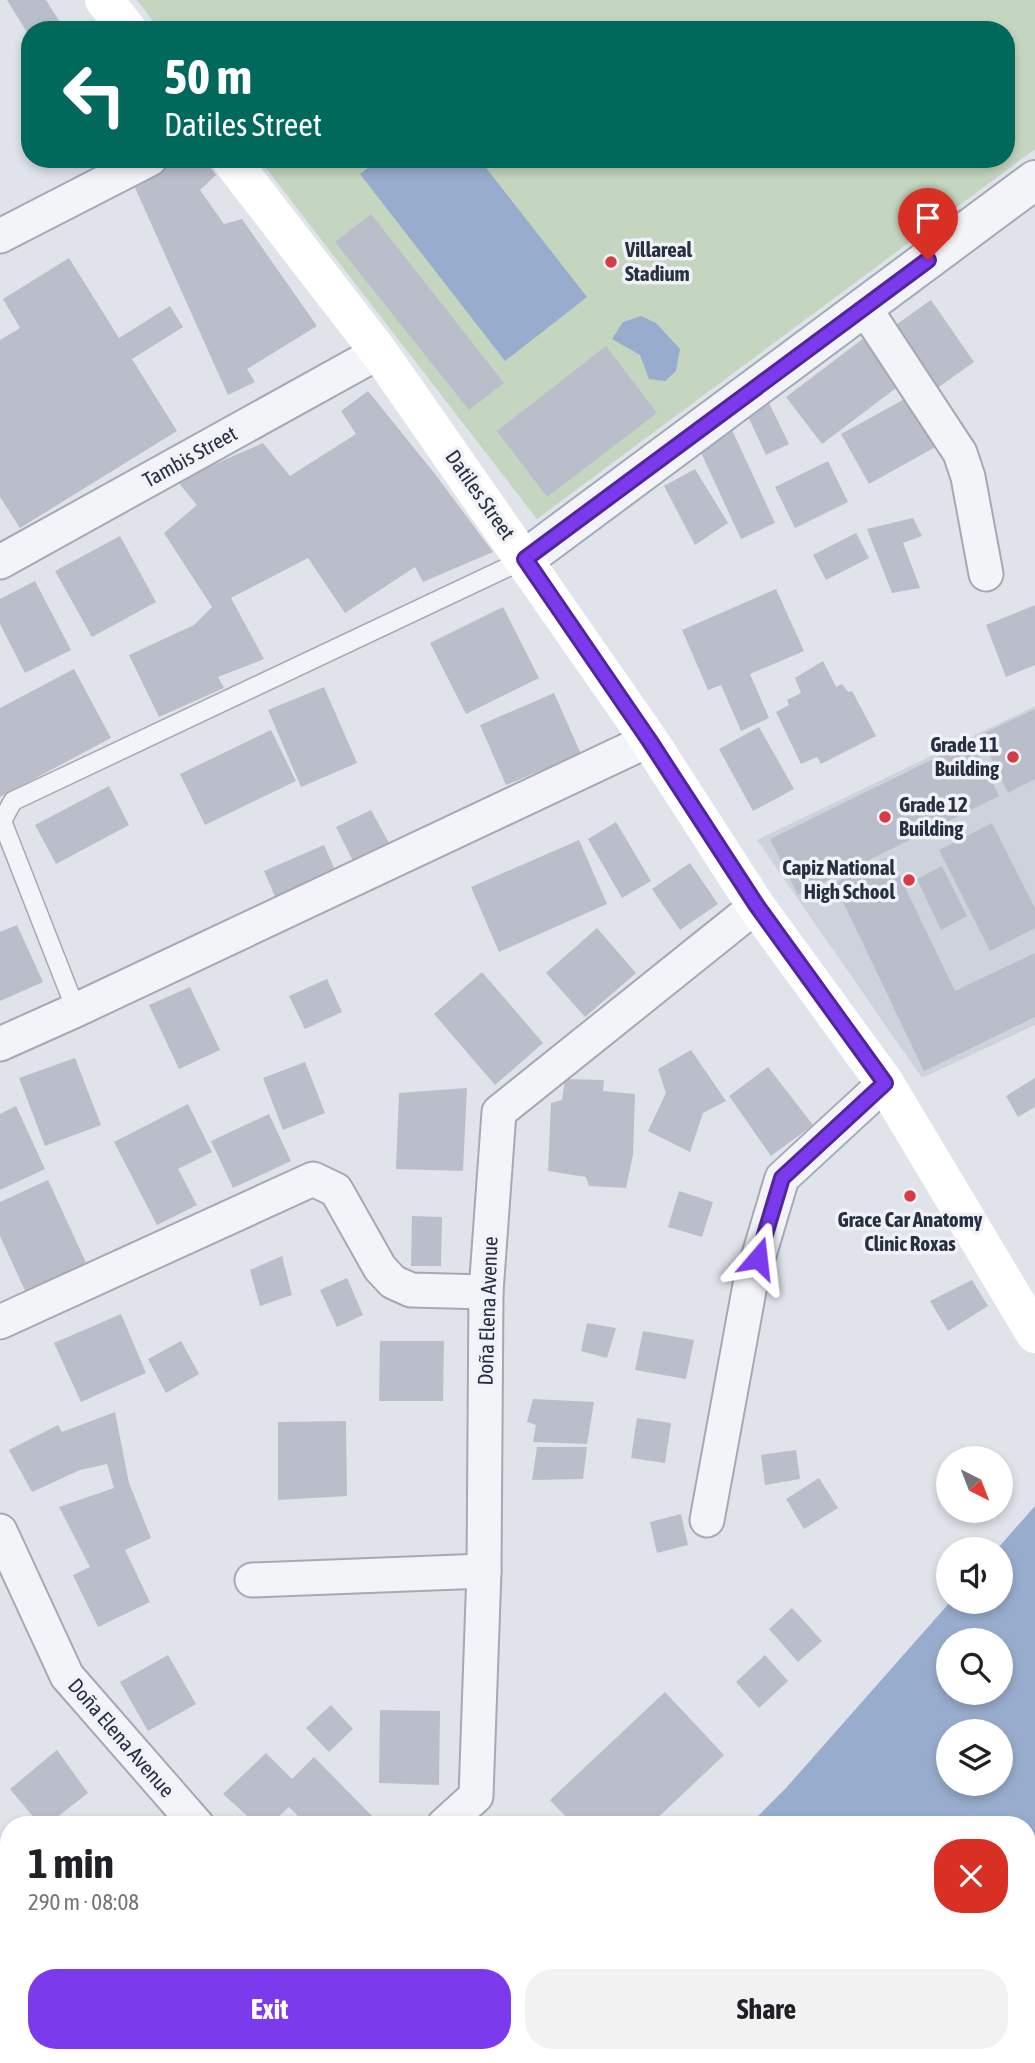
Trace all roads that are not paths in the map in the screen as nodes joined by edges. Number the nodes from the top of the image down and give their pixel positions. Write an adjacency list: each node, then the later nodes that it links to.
1 (104, 0): 2 (main road)
2 (121, 21)
3 (132, 168): 6 (street)
4 (237, 168): 8 (main road, Datiles Street)
5 (1035, 180): 7 (street)
6 (0, 236)
7 (864, 307): 9 (street); 11 (street)
8 (379, 352): 9 (main road, Datiles Street); 10 (street, Tambis Street)
9 (525, 559): 12 (main road, Datiles Street); 14 (lane)
10 (0, 562)
11 (986, 574)
12 (649, 740): 13 (main road, Datiles Street); 14 (street)
13 (757, 906): 16 (main road, Datiles Street); 17 (street, Doña Elena Avenue)
14 (76, 1010): 15 (street)
15 (0, 1044)
16 (885, 1083): 19 (main road, Datiles Street); 20 (street)
17 (485, 1292): 18 (street); 22 (street, Doña Elena Avenue)
18 (0, 1322)
19 (1035, 1334)
20 (707, 1520)
21 (0, 1531): 24 (street, Doña Elena Avenue)
22 (484, 1571): 23 (street); 25 (street, Doña Elena Avenue)
23 (252, 1580)
24 (189, 1816)
25 (454, 1816)

